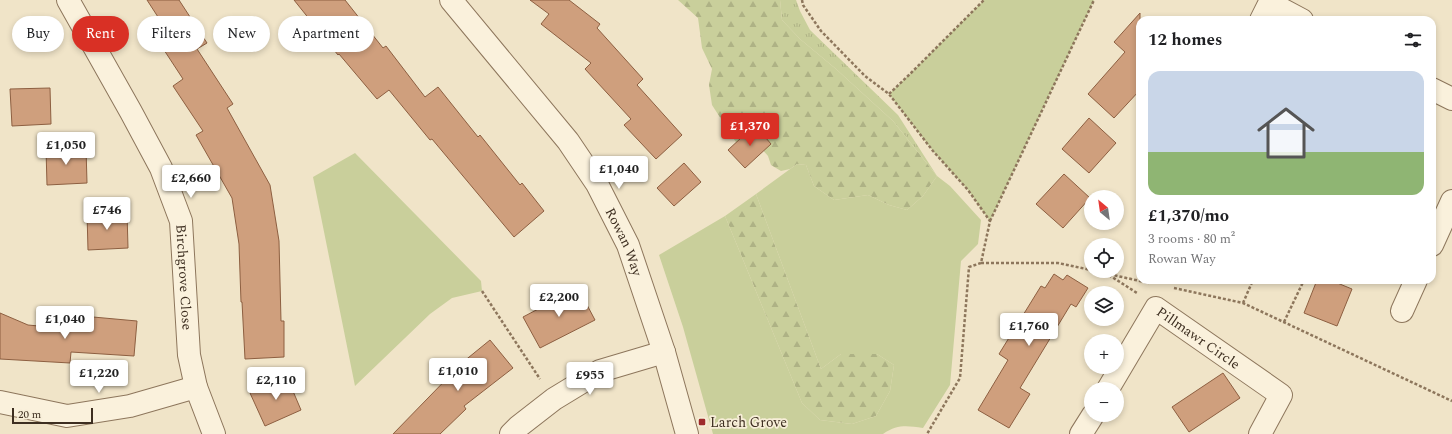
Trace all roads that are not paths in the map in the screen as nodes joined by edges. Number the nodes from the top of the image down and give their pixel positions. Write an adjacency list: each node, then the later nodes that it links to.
1 (68, 0): 13 (street, Birchgrove Close)
2 (451, 0): 11 (street, Rowan Way)
3 (1267, 8): 4 (street)
4 (1290, 16)
5 (1436, 91): 6 (street)
6 (1452, 99)
7 (1452, 201): 8 (street)
8 (1436, 236)
9 (1414, 284): 10 (street)
10 (1402, 312)
11 (664, 352): 17 (street); 18 (street, Rowan Way)
12 (1112, 382): 20 (street, Pillmawr Circle)
13 (196, 388): 14 (street); 16 (street, Birchgrove Close)
14 (0, 402)
15 (1089, 422): 19 (street)
16 (214, 434)
17 (511, 434)
18 (687, 434)
19 (1081, 434)
20 (1260, 434)

